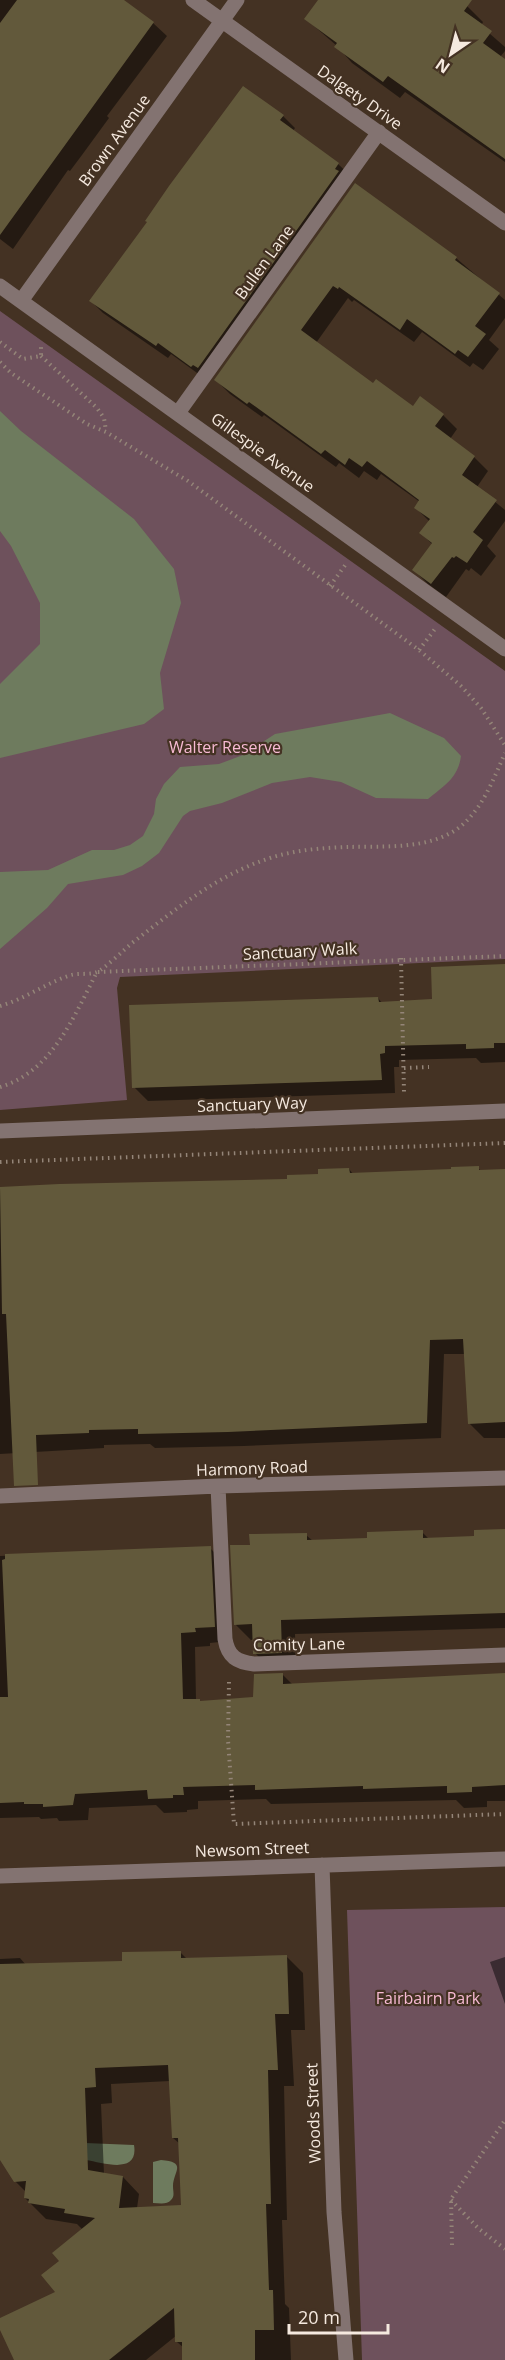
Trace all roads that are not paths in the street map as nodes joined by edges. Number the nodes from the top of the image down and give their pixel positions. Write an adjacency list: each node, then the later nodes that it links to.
1 (193, 0): 3 (street, Dalgety Drive)
2 (237, 0): 3 (street, Brown Avenue)
3 (222, 21): 4 (street, Dalgety Drive); 7 (street, Brown Avenue)
4 (379, 132): 5 (street, Dalgety Drive); 8 (street, Bullen Lane)
5 (505, 223)
6 (0, 286): 7 (street, Gillespie Avenue)
7 (21, 301): 8 (street, Gillespie Avenue)
8 (178, 413): 9 (street, Gillespie Avenue)
9 (504, 648)
10 (505, 1111): 11 (street, Sanctuary Way)
11 (0, 1131)
12 (505, 1478): 13 (street, Harmony Road)
13 (218, 1486): 14 (street, Harmony Road); 15 (street, Comity Lane)
14 (0, 1496)
15 (505, 1655)
16 (505, 1859): 17 (street, Newsom Street)
17 (322, 1865): 18 (street, Newsom Street); 19 (street, Woods Street)
18 (0, 1876)
19 (346, 2360)

